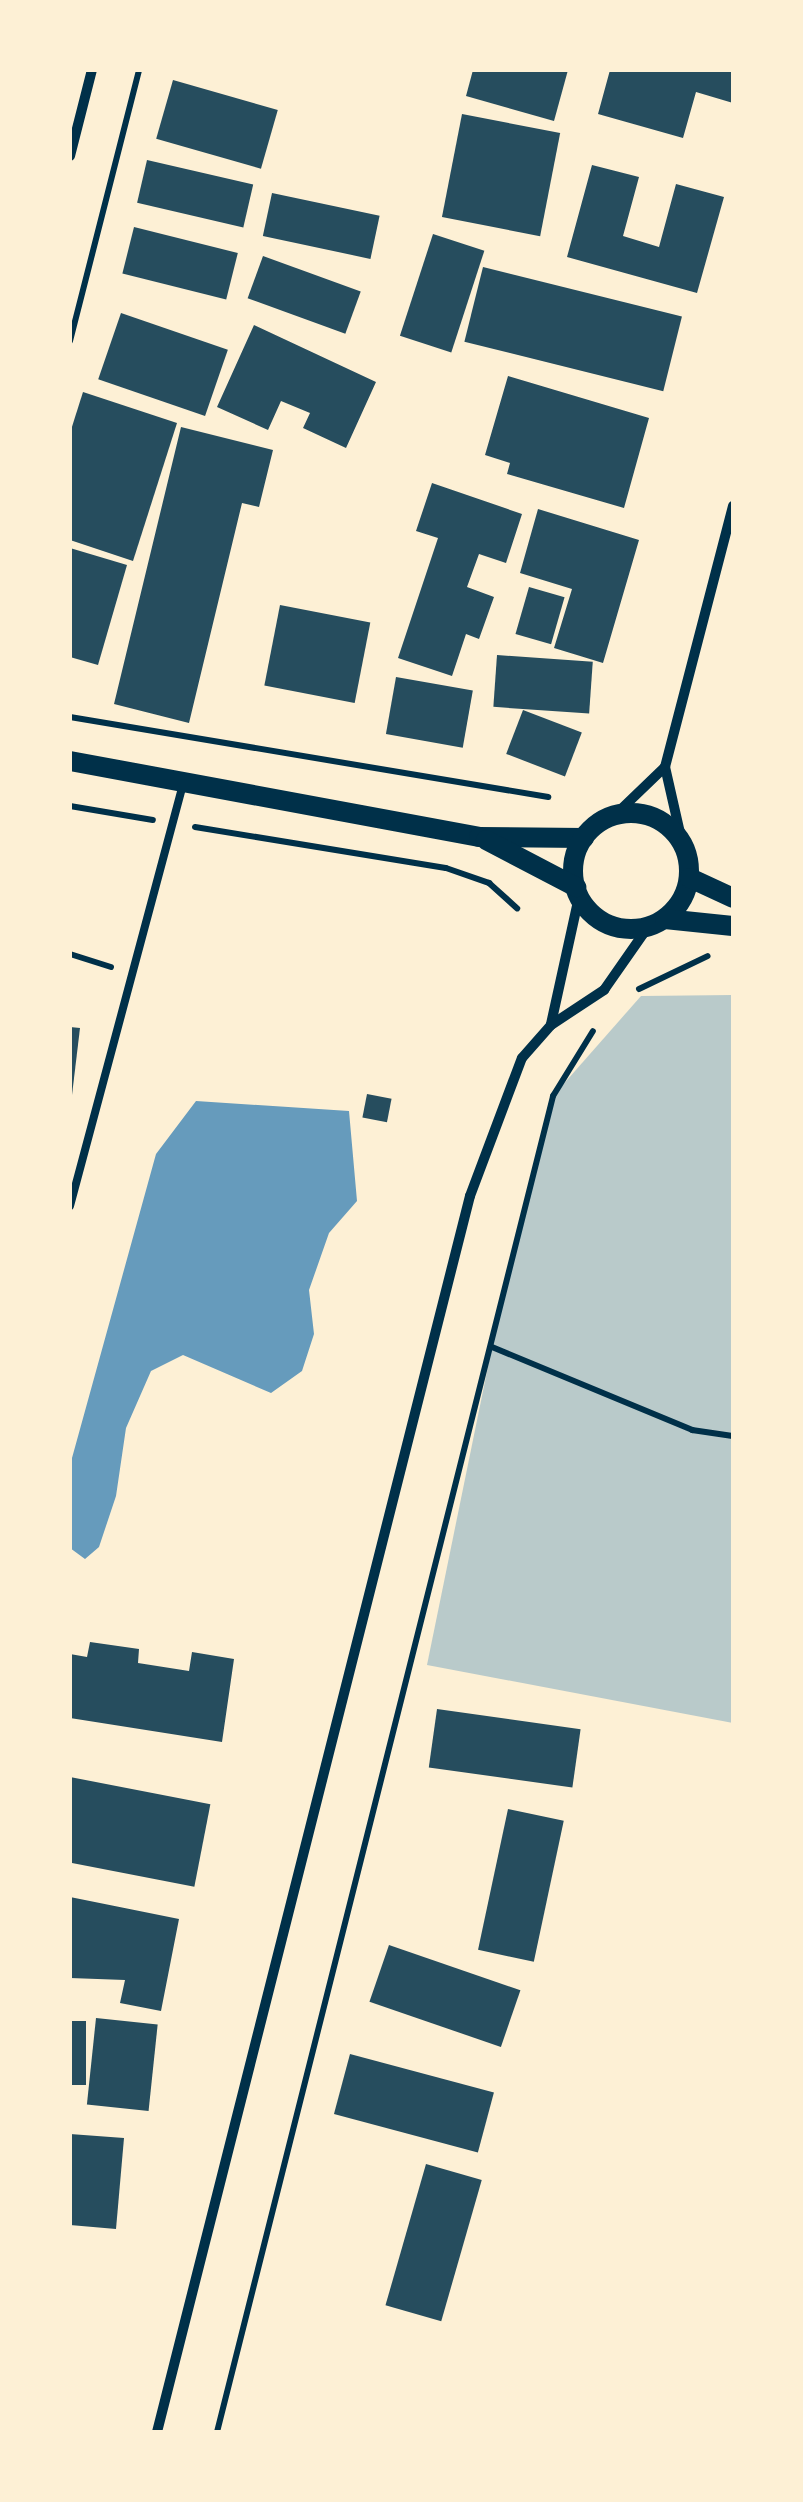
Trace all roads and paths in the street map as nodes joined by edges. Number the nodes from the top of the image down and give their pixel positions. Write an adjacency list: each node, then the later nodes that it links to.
1 (92, 70): 3 (street)
2 (139, 70): 4 (path)
3 (70, 156)
4 (70, 342)
5 (733, 506): 8 (street)
6 (70, 717): 10 (path)
7 (70, 761): 9 (main road)
8 (665, 767): 12 (street); 16 (street)
9 (184, 779): 13 (lane); 14 (main road)
10 (548, 797)
11 (70, 806): 13 (path)
12 (614, 816): 15 (main road); 16 (main road)
13 (173, 823): 20 (path); 25 (lane)
14 (480, 837): 15 (main road); 18 (main road)
15 (584, 838): 18 (main road)
16 (683, 846): 17 (main road)
17 (690, 878): 19 (main road); 21 (main road)
18 (578, 892): 21 (main road); 28 (street)
19 (733, 898)
20 (518, 908)
21 (656, 923): 22 (main road); 28 (street)
22 (733, 926)
23 (70, 954): 25 (path)
24 (719, 957): 26 (path)
25 (131, 978): 29 (lane)
26 (627, 999)
27 (602, 1023): 30 (path)
28 (550, 1024): 32 (street)
29 (70, 1206)
30 (492, 1346): 31 (path); 33 (path)
31 (733, 1436)
32 (157, 2432)
33 (217, 2432)

